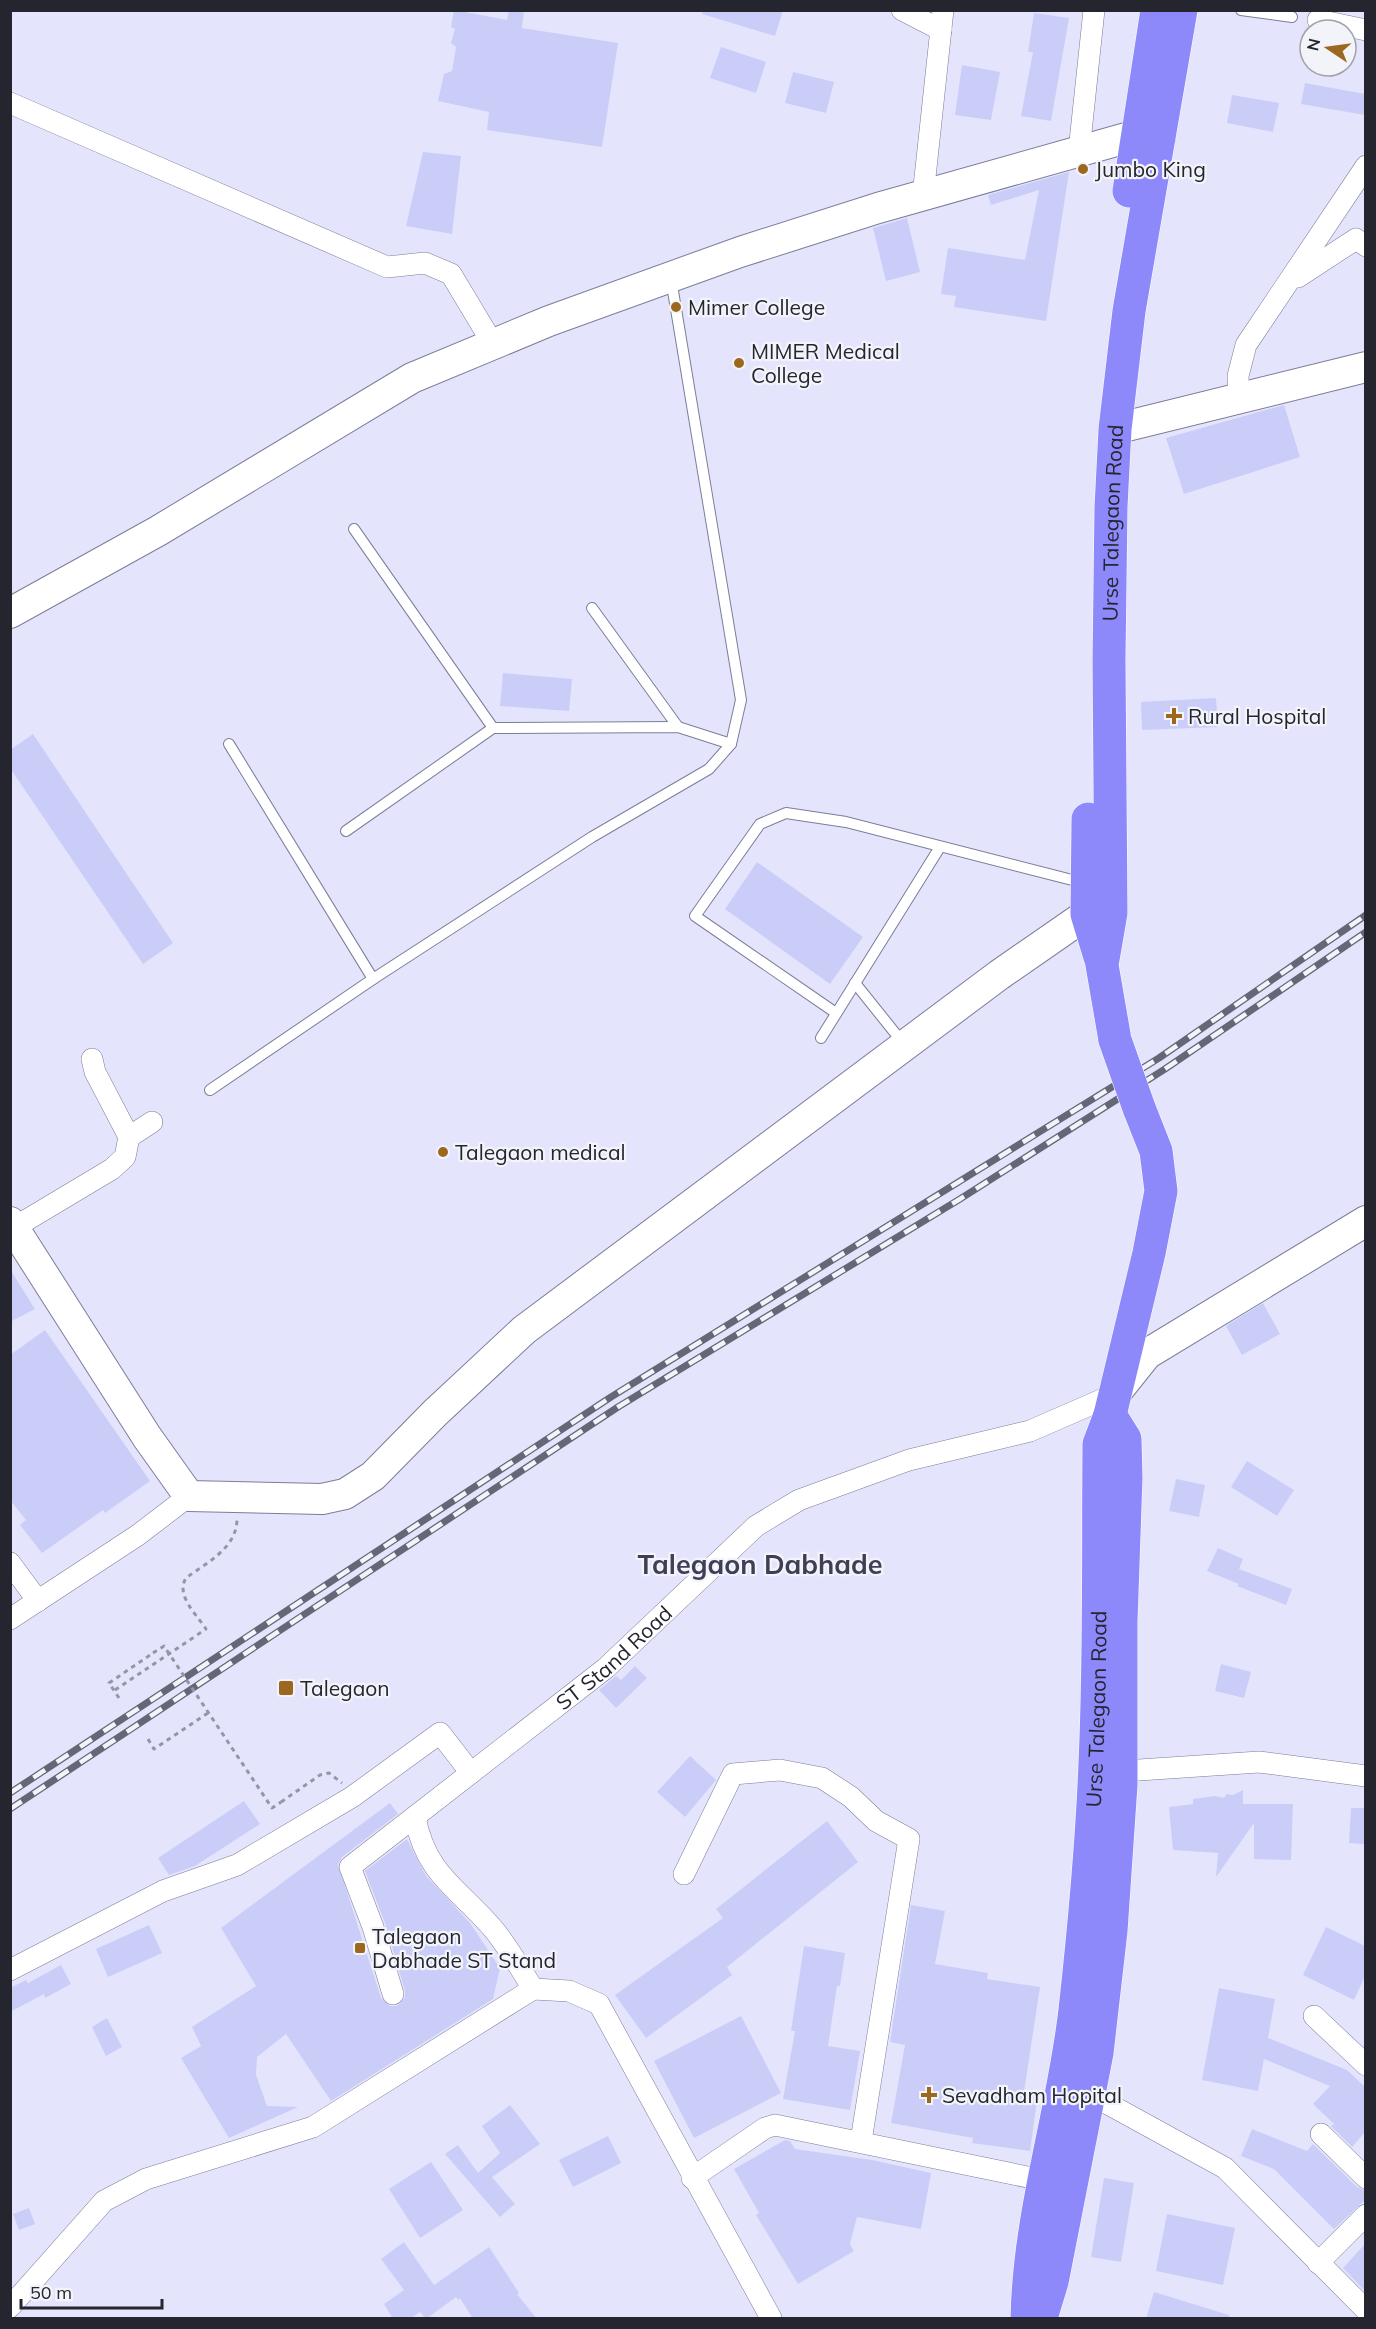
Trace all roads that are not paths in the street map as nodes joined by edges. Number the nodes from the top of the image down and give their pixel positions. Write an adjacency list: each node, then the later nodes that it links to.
1 (903, 10): 7 (street)
2 (1094, 10): 10 (street)
3 (1157, 10): 9 (highway, Urse Talegaon Road)
4 (1181, 10): 9 (highway, Urse Talegaon Road)
5 (1241, 10): 6 (lane)
6 (1292, 17)
7 (942, 20): 12 (street)
8 (10, 103): 16 (street)
9 (1149, 136): 10 (street); 19 (highway, Urse Talegaon Road); 29 (highway, Urse Talegaon Road)
10 (1079, 151): 12 (street)
11 (1365, 166): 15 (street)
12 (923, 196): 14 (street)
13 (1365, 246): 15 (street)
14 (671, 279): 16 (street); 26 (lane)
15 (1290, 282): 18 (street)
16 (493, 344): 22 (street)
17 (1365, 367): 18 (street)
18 (1239, 401): 19 (street)
19 (1116, 429): 30 (highway, Urse Talegaon Road)
20 (354, 529): 24 (lane)
21 (592, 608): 23 (lane)
22 (10, 613)
23 (678, 727): 24 (lane); 26 (lane)
24 (493, 728): 27 (lane)
25 (229, 744): 31 (lane)
26 (731, 744): 31 (lane)
27 (346, 831)
28 (940, 847): 29 (lane); 32 (lane); 33 (lane)
29 (1087, 899): 30 (highway, Urse Talegaon Road); 35 (street)
30 (1102, 965): 42 (highway, Urse Talegaon Road, bridge)
31 (372, 979): 37 (lane)
32 (855, 983): 33 (lane); 35 (lane)
33 (836, 1013): 34 (lane)
34 (821, 1038)
35 (905, 1046): 43 (street)
36 (92, 1059): 39 (street)
37 (210, 1090)
38 (152, 1122): 39 (street)
39 (129, 1137): 41 (street)
40 (1365, 1221): 42 (street)
41 (12, 1226): 43 (street)
42 (1117, 1416): 47 (highway, Urse Talegaon Road); 48 (street, ST Stand Road)
43 (189, 1496): 45 (street)
44 (10, 1563): 45 (street)
45 (38, 1601): 46 (street)
46 (10, 1619)
47 (1108, 1772): 49 (street); 57 (highway); 62 (highway, Urse Talegaon Road)
48 (471, 1773): 50 (street, ST Stand Road); 52 (street)
49 (1365, 1776)
50 (415, 1817): 53 (street); 54 (street, ST Stand Road)
51 (684, 1874): 59 (street)
52 (10, 1970)
53 (533, 1989): 60 (street); 65 (street)
54 (393, 1994)
55 (1314, 2016): 56 (street)
56 (1365, 2065)
57 (1090, 2094): 64 (street); 69 (highway)
58 (1321, 2134): 61 (street)
59 (861, 2141): 60 (street); 62 (street)
60 (692, 2178): 67 (street)
61 (1365, 2178)
62 (1042, 2180): 68 (highway, Urse Talegaon Road)
63 (1365, 2215): 64 (street)
64 (1318, 2262): 66 (street)
65 (10, 2307)
66 (1365, 2310)
67 (771, 2319)
68 (1027, 2319)
69 (1041, 2319)

